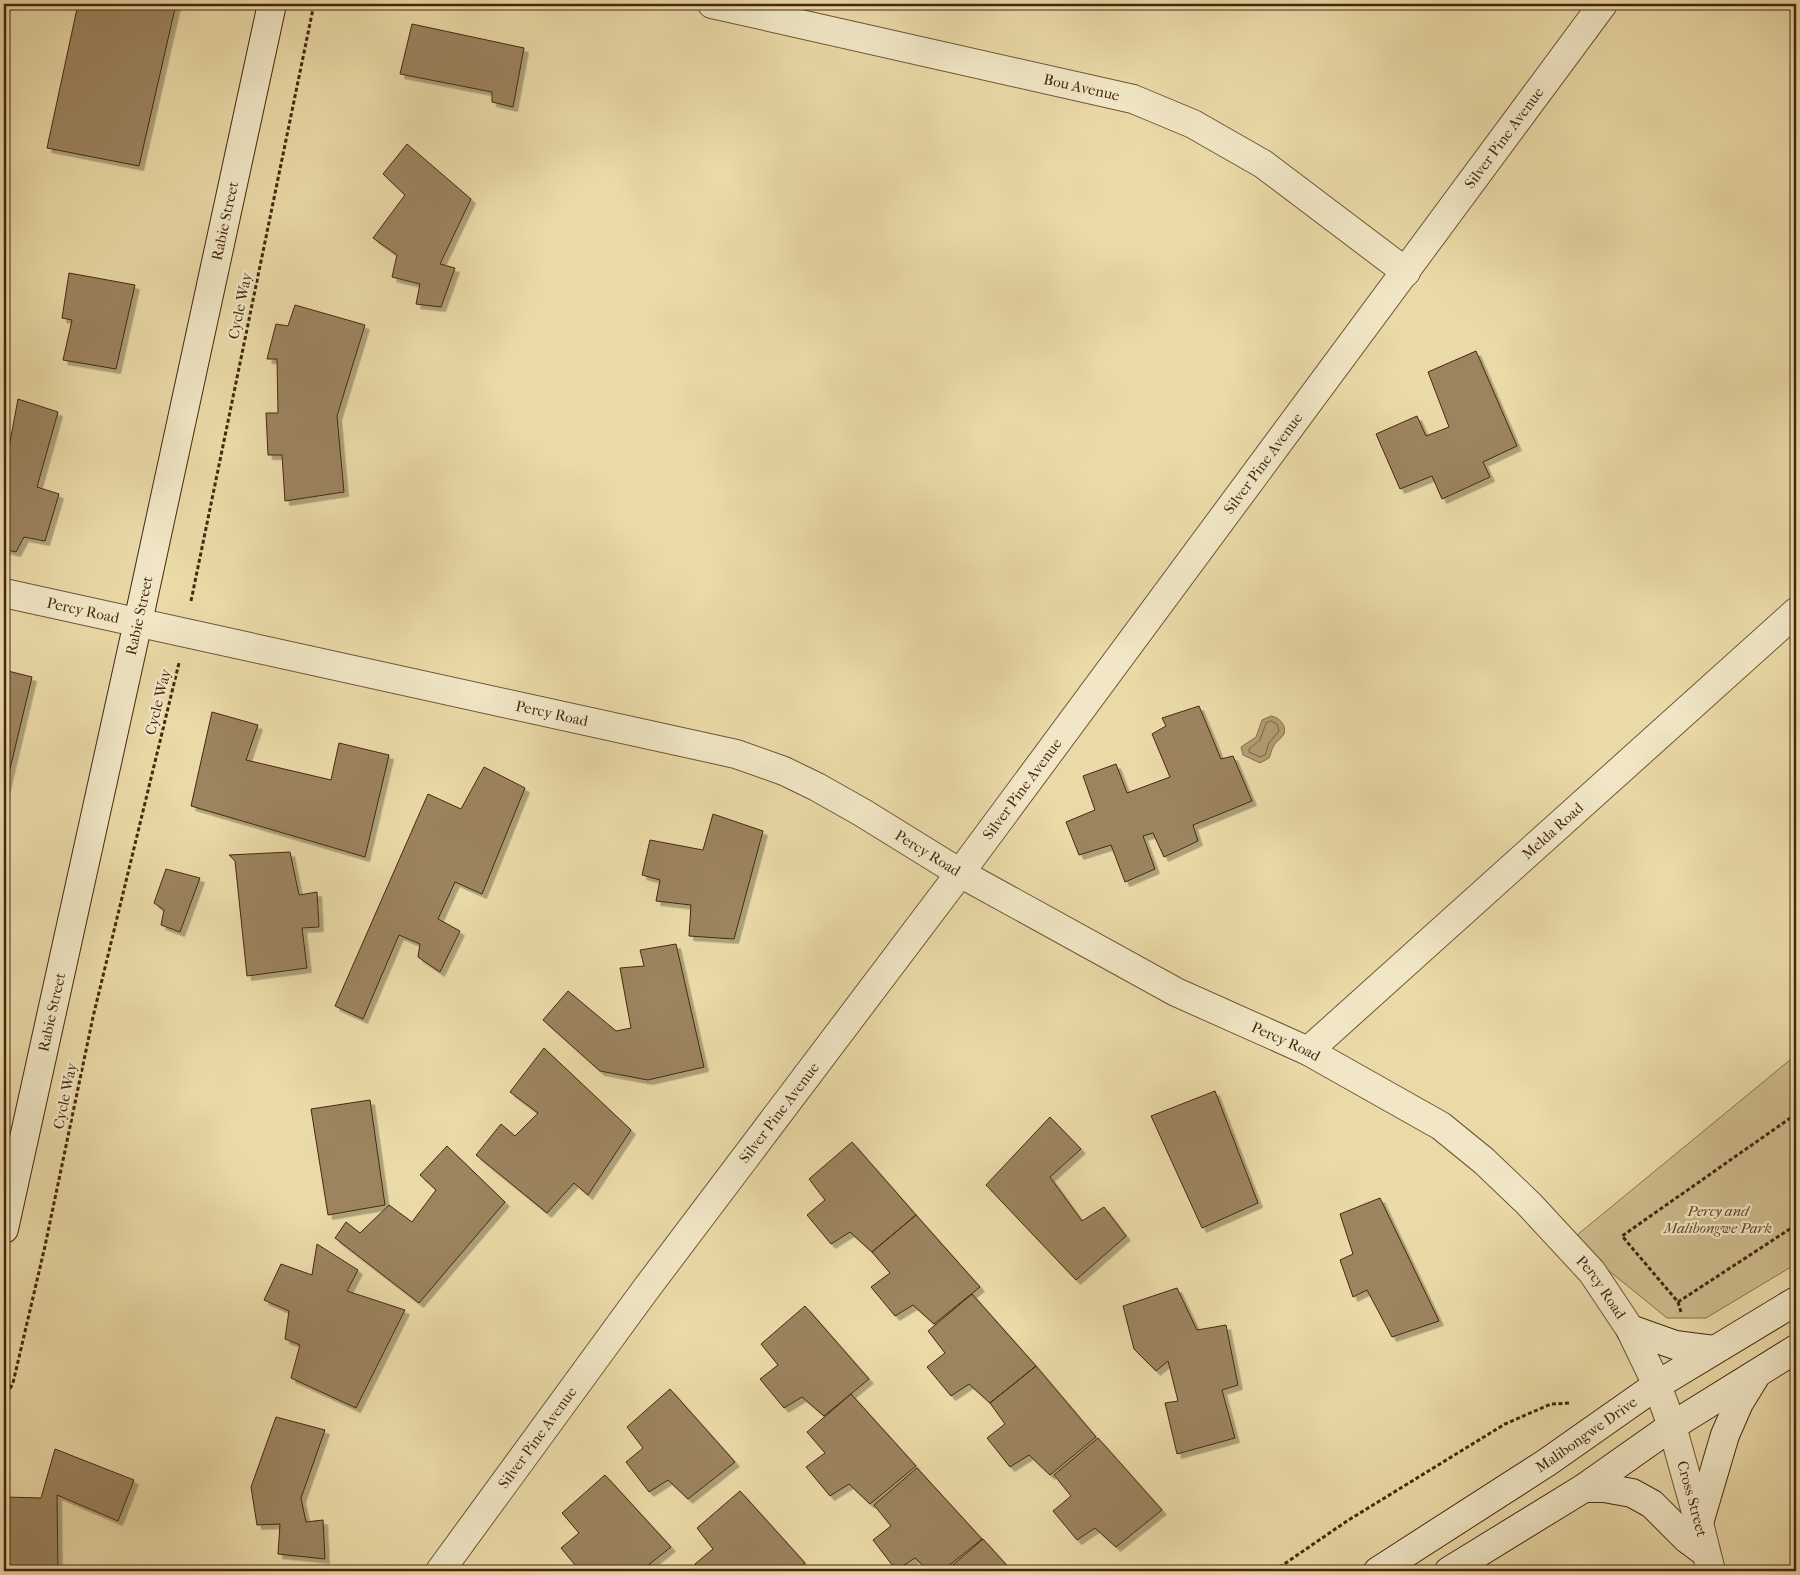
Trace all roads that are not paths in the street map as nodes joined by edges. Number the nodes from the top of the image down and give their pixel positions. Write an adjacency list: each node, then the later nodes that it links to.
1 (272, 4): 7 (street, Rabie Street)
2 (712, 4): 4 (street, Bou Avenue)
3 (1602, 4): 4 (street, Silver Pine Avenue)
4 (1406, 272): 8 (street, Silver Pine Avenue)
5 (4, 593): 7 (street, Percy Road)
6 (1796, 612): 9 (street, Melda Road)
7 (138, 622): 8 (street, Percy Road); 10 (street, Rabie Street)
8 (960, 873): 9 (street, Percy Road); 21 (street, Silver Pine Avenue)
9 (1308, 1051): 12 (street, Percy Road)
10 (4, 1229)
11 (1796, 1301): 14 (street, Malibongwe Drive)
12 (1630, 1329): 14 (street); 16 (street, Percy Road)
13 (1796, 1349): 15 (street)
14 (1714, 1350): 16 (street, Malibongwe Drive)
15 (1756, 1375): 17 (street); 19 (street)
16 (1657, 1385): 17 (street, Percy Road); 22 (street, Malibongwe Drive)
17 (1672, 1426): 18 (street); 19 (street, Cross Street)
18 (1584, 1488): 20 (street); 23 (street)
19 (1699, 1523): 20 (street, Cross Street)
20 (1708, 1562)
21 (440, 1571)
22 (1378, 1571)
23 (1448, 1571)

